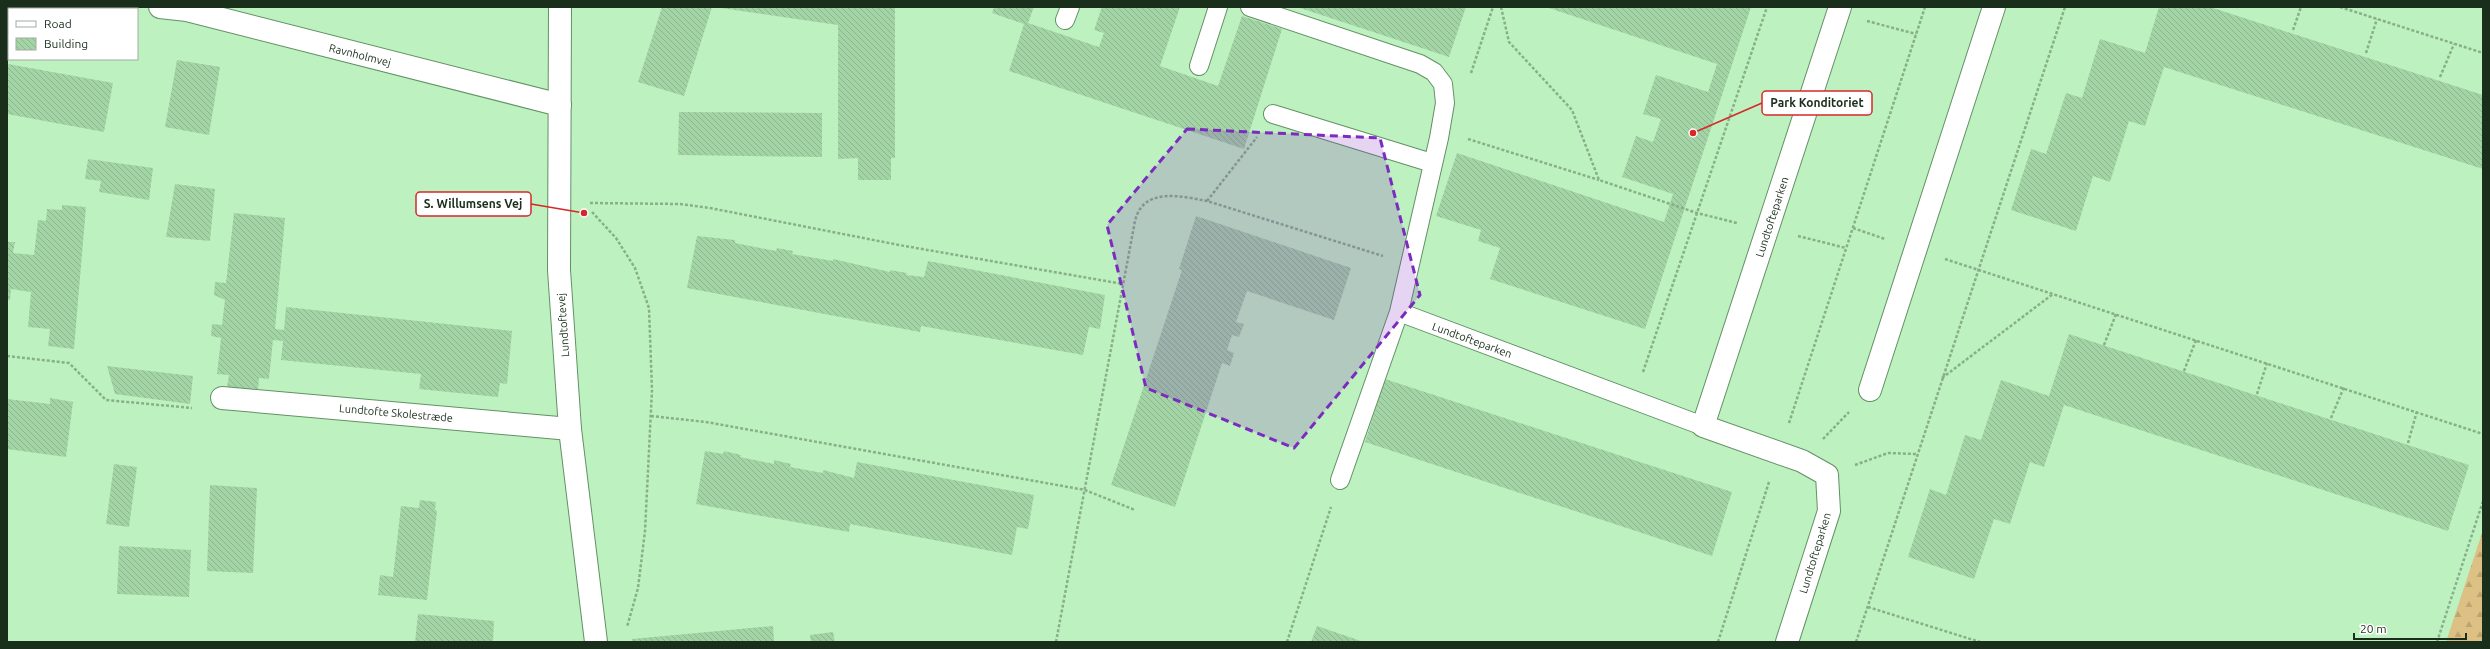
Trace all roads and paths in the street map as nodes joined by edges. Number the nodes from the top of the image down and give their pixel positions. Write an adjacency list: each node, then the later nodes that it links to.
1 (160, 7): 21 (street, Ravnholmvej)
2 (560, 7): 21 (street, Lundtoftevej)
3 (1218, 7): 19 (lane)
4 (1250, 7): 24 (lane)
5 (1501, 7): 25 (path)
6 (1767, 7): 29 (path)
7 (1925, 7): 15 (path)
8 (1994, 7): 45 (street)
9 (2065, 7): 33 (path)
10 (2301, 7): 14 (path)
11 (2340, 7): 13 (path)
12 (1839, 10): 15 (path); 30 (street, Lundtofteparken)
13 (2377, 19): 16 (path); 17 (path)
14 (2293, 30)
15 (1916, 34): 31 (path)
16 (2454, 44): 18 (path); 20 (path)
17 (2366, 53)
18 (2483, 53)
19 (1199, 66)
20 (2440, 77)
21 (560, 105): 28 (street, Lundtoftevej)
22 (1273, 114): 24 (lane); 26 (path)
23 (1466, 138): 25 (path)
24 (1432, 164): 36 (lane)
25 (1599, 180): 29 (path)
26 (1207, 201): 32 (path); 34 (path)
27 (584, 203): 28 (path); 34 (path); 50 (path)
28 (559, 204): 53 (street, Lundtoftevej)
29 (1697, 213): 30 (path); 48 (path)
30 (1768, 231): 31 (path); 52 (street, Lundtofteparken)
31 (1846, 248): 56 (path)
32 (1383, 256)
33 (1978, 270): 35 (path); 43 (path)
34 (1124, 284): 61 (path)
35 (2054, 294): 37 (path); 43 (path)
36 (1399, 312): 48 (lane, Lundtofteparken); 60 (lane)
37 (2116, 314): 38 (path); 39 (path)
38 (2196, 340): 41 (path); 42 (path)
39 (2104, 345)
40 (7, 356): 47 (path)
41 (2267, 363): 44 (path); 46 (path)
42 (2184, 371)
43 (1941, 378): 57 (path)
44 (2344, 388): 49 (path); 51 (path)
45 (1870, 390): 58 (path)
46 (2257, 394)
47 (222, 398): 53 (street, Lundtofte Skolestræde)
48 (1633, 400): 52 (lane, Lundtofteparken)
49 (2418, 411): 54 (path); 55 (path)
50 (651, 416): 61 (path); 65 (path)
51 (2331, 418)
52 (1703, 426): 56 (street, Lundtofteparken)
53 (570, 428): 66 (street, Lundtoftevej)
54 (2483, 434)
55 (2408, 443)
56 (1778, 453): 58 (street, Lundtofteparken); 69 (path)
57 (1917, 454): 59 (path); 64 (path)
58 (1802, 461): 59 (street, Lundtofteparken)
59 (1827, 475): 70 (street, Lundtofteparken)
60 (1340, 480): 68 (path)
61 (1085, 490): 63 (path); 67 (path)
62 (2483, 500): 73 (path)
63 (1135, 510)
64 (1868, 607): 71 (path); 72 (path)
65 (625, 631)
66 (596, 642)
67 (1056, 642)
68 (1288, 642)
69 (1718, 642)
70 (1787, 642)
71 (1856, 642)
72 (1980, 642)
73 (2437, 642)

